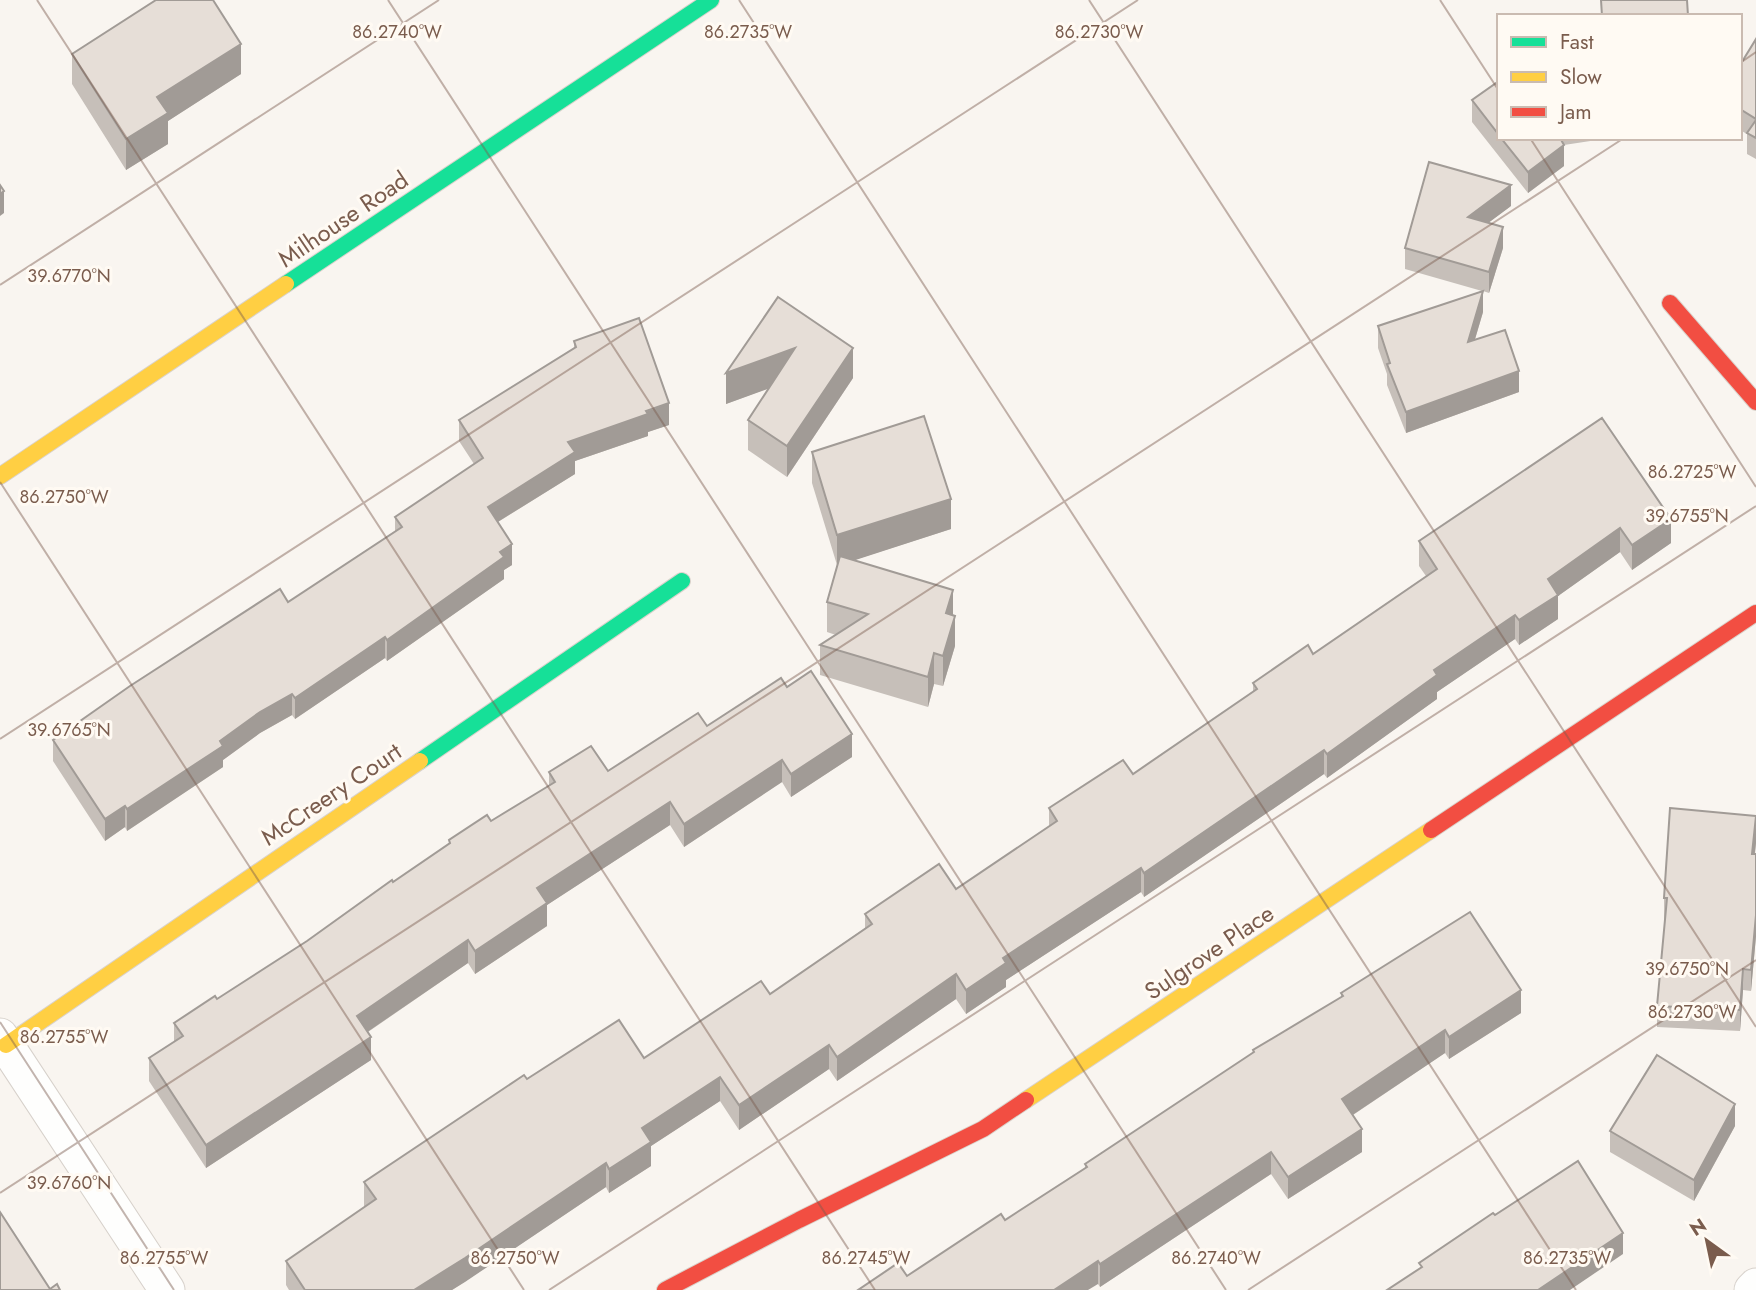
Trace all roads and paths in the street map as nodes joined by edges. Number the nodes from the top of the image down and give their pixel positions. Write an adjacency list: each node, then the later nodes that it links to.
1 (711, 0): 4 (street, Milhouse Road)
2 (1670, 303): 3 (street)
3 (1756, 402)
4 (0, 476)
5 (682, 581): 7 (street, McCreery Court)
6 (1756, 612): 9 (street, Sulgrove Place)
7 (3, 1041): 8 (street)
8 (167, 1290)
9 (665, 1290)

